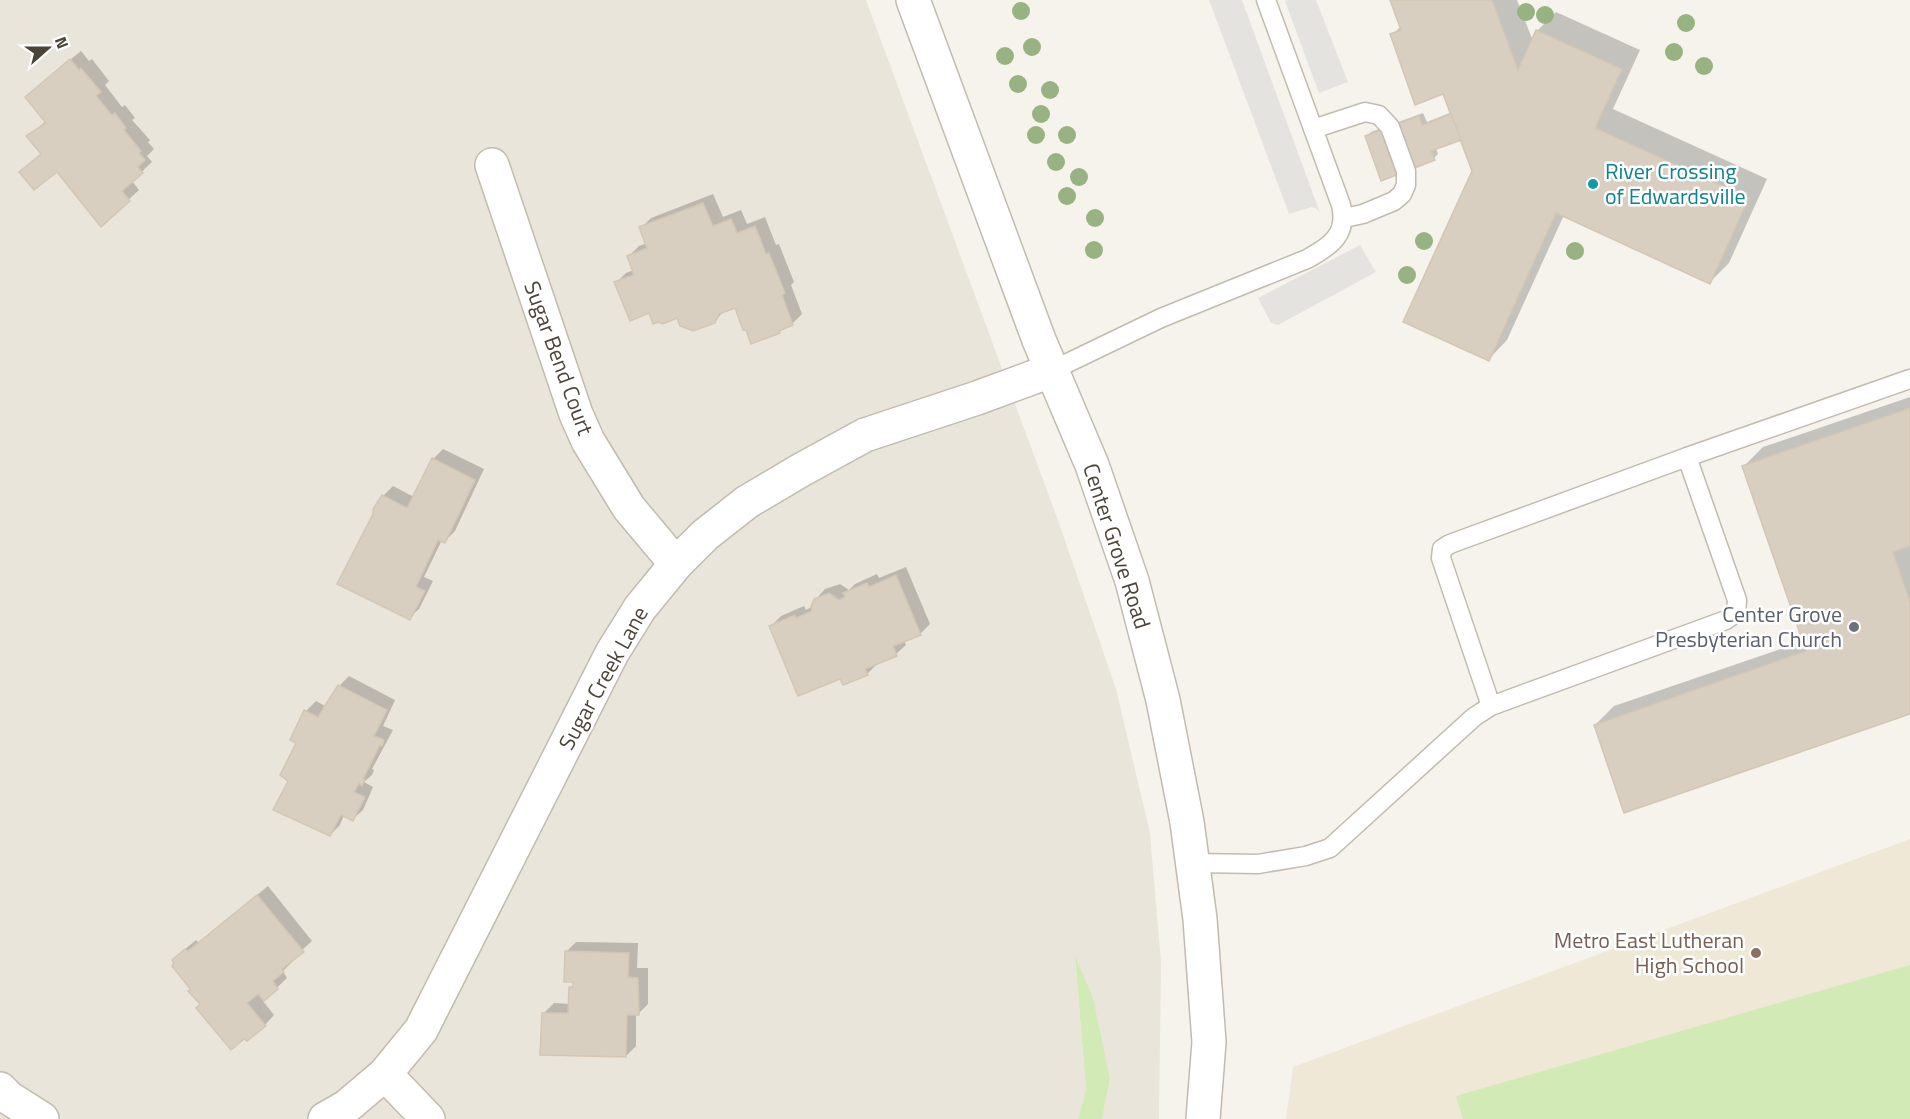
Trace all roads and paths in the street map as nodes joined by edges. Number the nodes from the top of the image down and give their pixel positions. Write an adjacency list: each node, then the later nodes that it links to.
1 (913, 0): 6 (street, Center Grove Road)
2 (1266, 0): 3 (lane)
3 (1313, 129): 5 (lane); 5 (lane)
4 (492, 165): 9 (street, Sugar Bend Court)
5 (1344, 218): 6 (lane)
6 (1053, 370): 9 (street, Sugar Creek Lane); 11 (street, Center Grove Road)
7 (1910, 379): 8 (lane)
8 (1687, 457): 10 (lane); 10 (lane)
9 (676, 564): 12 (street, Sugar Creek Lane)
10 (1491, 706): 11 (lane)
11 (1193, 863): 17 (street, Center Grove Road)
12 (385, 1074): 15 (street, Sugar Creek Lane); 16 (street)
13 (0, 1089): 14 (street)
14 (42, 1119)
15 (325, 1119)
16 (428, 1119)
17 (1203, 1119)

